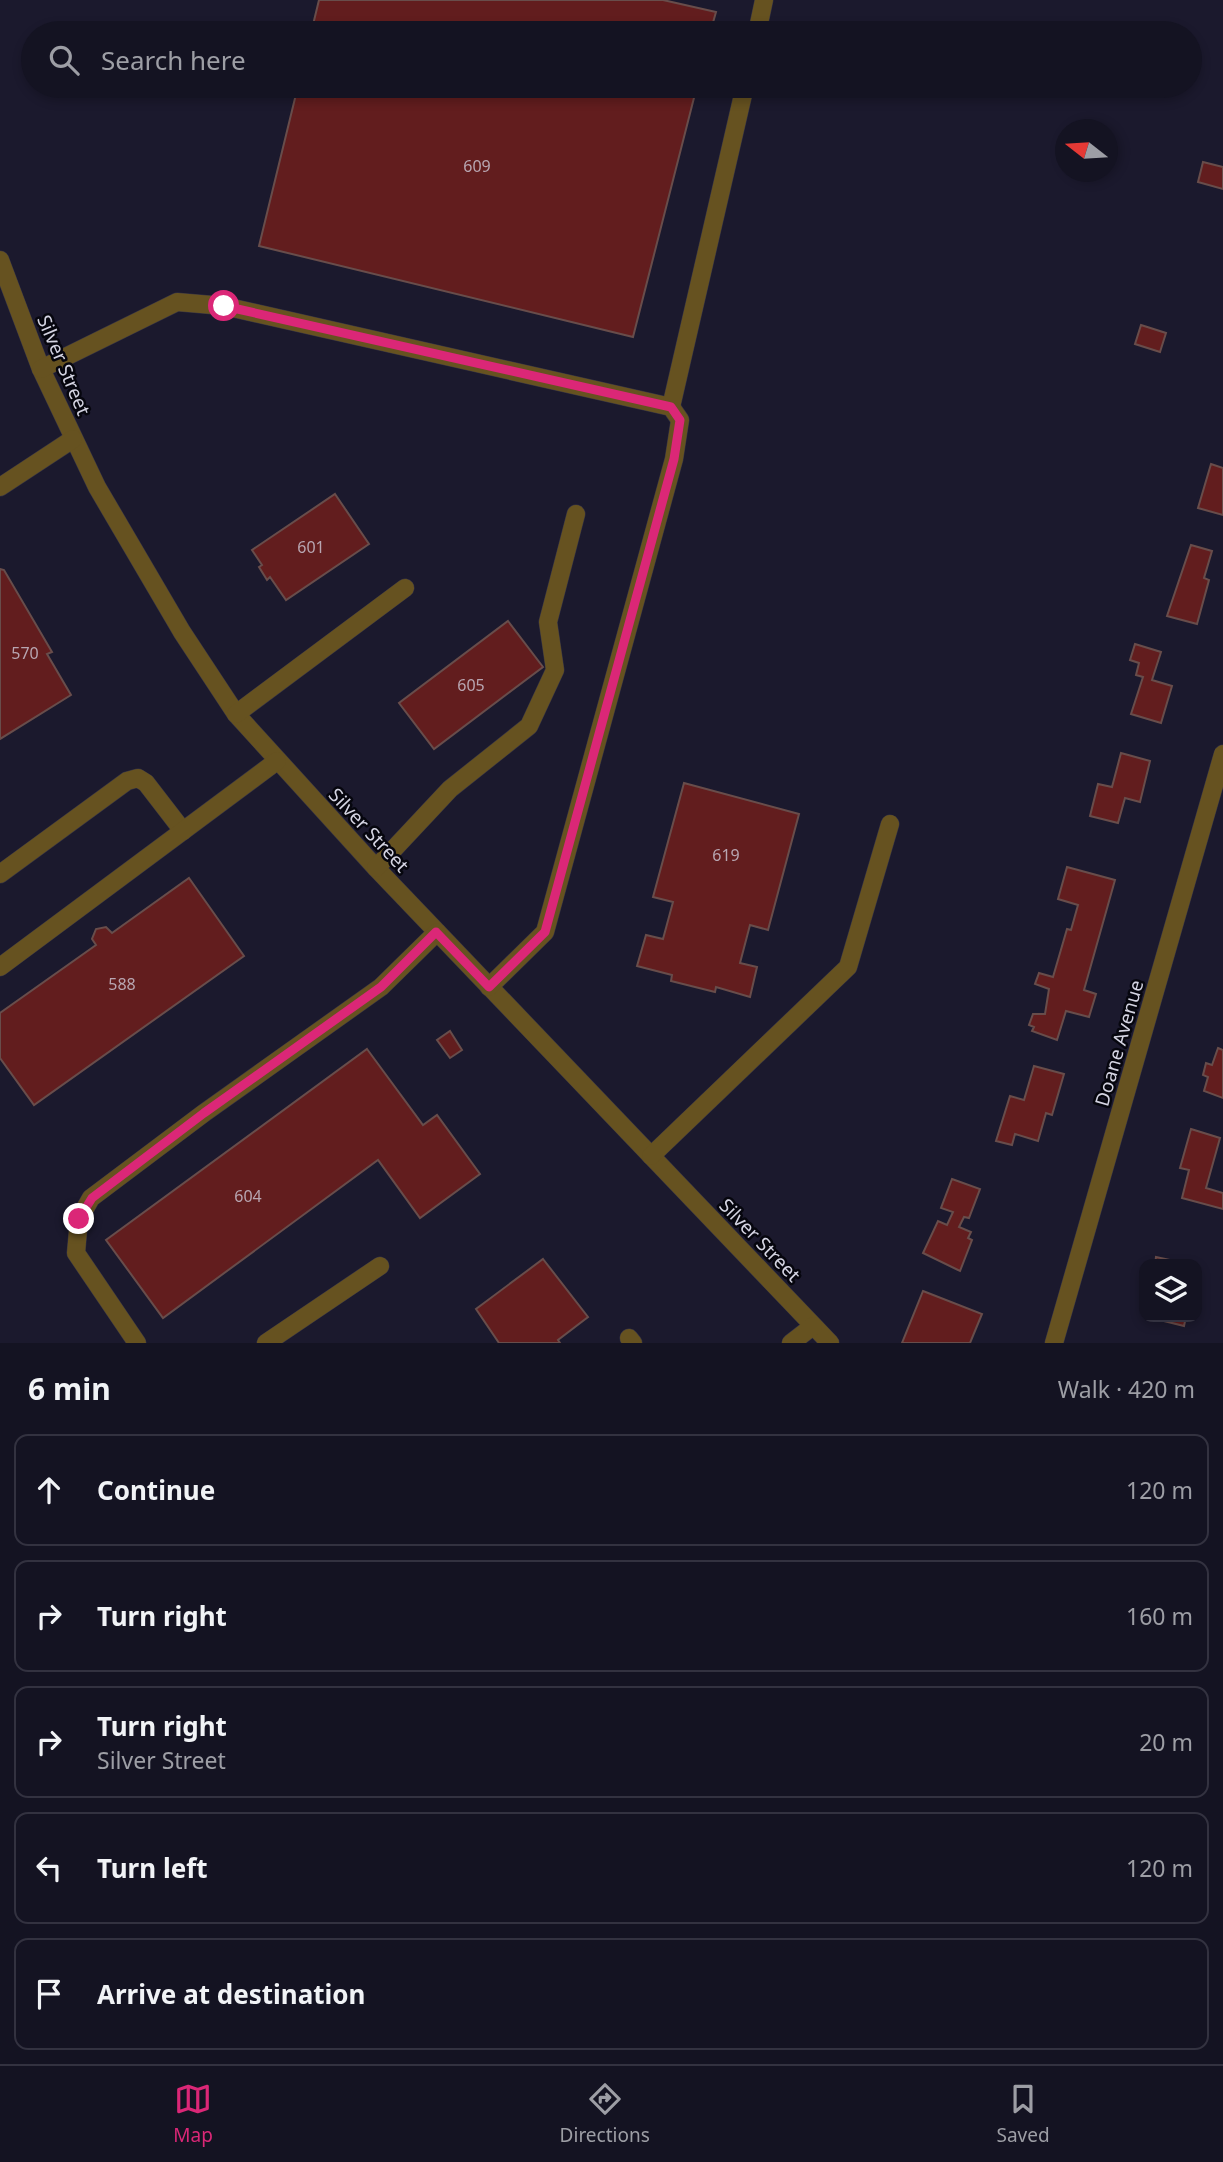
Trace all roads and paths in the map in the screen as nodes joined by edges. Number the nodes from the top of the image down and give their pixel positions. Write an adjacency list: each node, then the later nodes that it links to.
1 (764, 0): 2 (street)
2 (760, 21)
3 (742, 98): 6 (street)
4 (0, 260): 5 (street, Silver Street)
5 (41, 369): 6 (street); 7 (street, Silver Street)
6 (671, 407): 20 (street)
7 (73, 439): 8 (street); 11 (street, Silver Street)
8 (0, 487)
9 (576, 514): 16 (street)
10 (405, 588): 11 (street)
11 (236, 714): 13 (street, Silver Street)
12 (1223, 754): 28 (street, Doane Avenue)
13 (277, 761): 15 (street); 16 (street, Silver Street)
14 (890, 824): 21 (street)
15 (183, 831): 17 (street); 19 (street)
16 (376, 868): 18 (street, Silver Street)
17 (0, 874)
18 (436, 932): 20 (street, Silver Street); 24 (street)
19 (0, 967)
20 (489, 987): 21 (street, Silver Street)
21 (651, 1156): 23 (street, Silver Street)
22 (380, 1266): 25 (street)
23 (813, 1326): 26 (street); 27 (street, Silver Street)
24 (137, 1343)
25 (266, 1343)
26 (791, 1343)
27 (830, 1343)
28 (1054, 1343)

